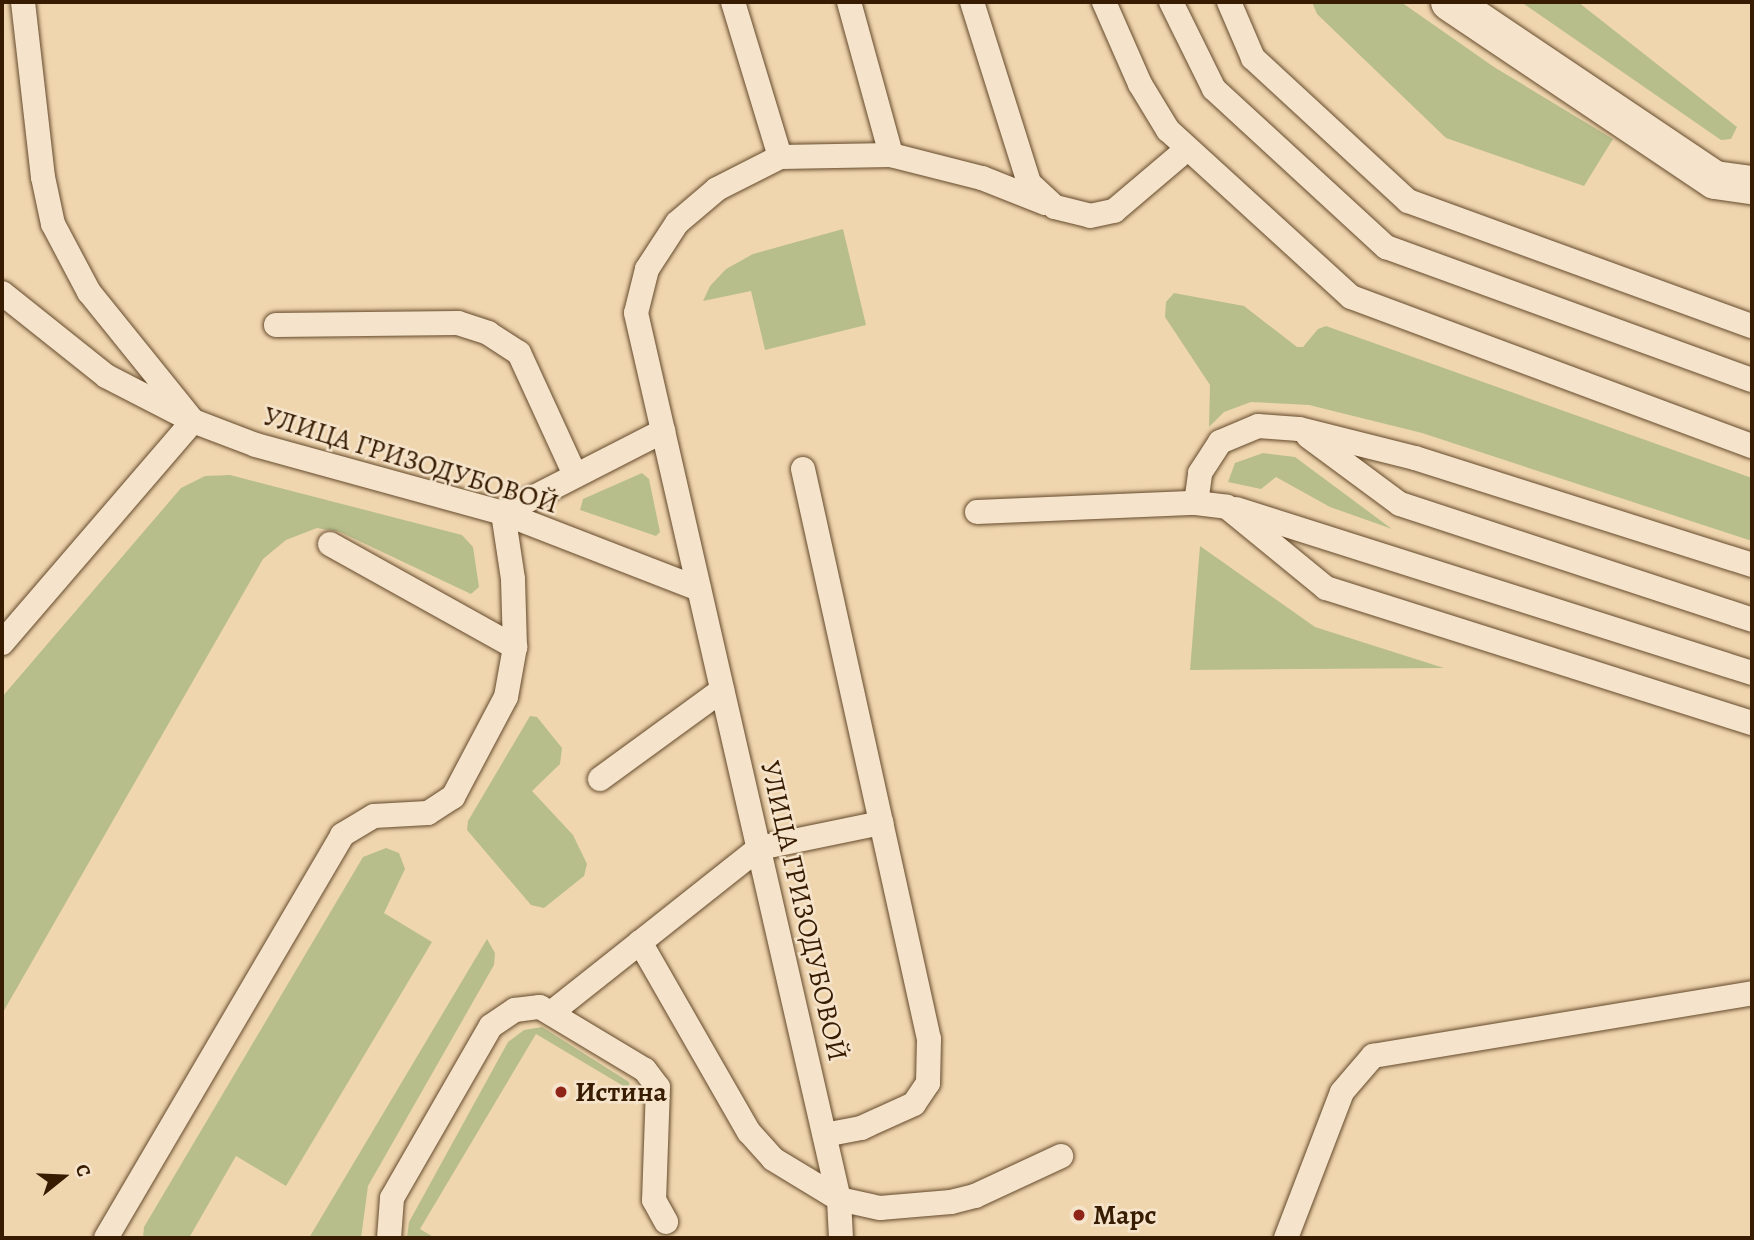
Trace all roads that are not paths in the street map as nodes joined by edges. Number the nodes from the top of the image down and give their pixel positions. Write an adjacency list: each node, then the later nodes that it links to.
1 (23, 2): 18 (lane)
2 (733, 2): 11 (lane)
3 (849, 2): 10 (lane)
4 (972, 2): 13 (lane)
5 (1104, 2): 9 (lane)
6 (1171, 2): 17 (lane)
7 (1229, 2): 16 (lane)
8 (1450, 2): 12 (street)
9 (1187, 149): 13 (lane); 21 (lane)
10 (891, 155): 11 (lane); 13 (lane)
11 (780, 156): 20 (lane)
12 (1752, 185)
13 (1055, 207)
14 (2, 293): 18 (lane, УЛИЦА ГРИЗОДУБОВОЙ)
15 (276, 325): 23 (lane)
16 (1752, 326)
17 (1752, 380)
18 (193, 421): 27 (lane, УЛИЦА ГРИЗОДУБОВОЙ); 32 (lane)
19 (1299, 429): 24 (lane); 29 (lane); 31 (lane)
20 (663, 431): 23 (lane); 30 (lane)
21 (1752, 446)
22 (803, 468): 38 (lane)
23 (575, 475): 27 (lane)
24 (1196, 503): 25 (lane); 26 (lane)
25 (1227, 507): 34 (lane); 36 (lane)
26 (977, 512)
27 (503, 513): 30 (lane, УЛИЦА ГРИЗОДУБОВОЙ); 33 (lane)
28 (330, 544): 33 (lane)
29 (1752, 565)
30 (699, 589): 35 (lane, УЛИЦА ГРИЗОДУБОВОЙ)
31 (1752, 620)
32 (2, 643)
33 (515, 647): 47 (lane)
34 (1752, 673)
35 (722, 690): 37 (lane); 39 (lane, УЛИЦА ГРИЗОДУБОВОЙ)
36 (1752, 723)
37 (600, 779)
38 (881, 822): 39 (lane); 43 (lane)
39 (759, 848): 40 (lane); 43 (lane, УЛИЦА ГРИЗОДУБОВОЙ)
40 (640, 943): 42 (lane); 45 (lane)
41 (1752, 993): 50 (lane)
42 (551, 1013): 46 (lane); 48 (lane)
43 (825, 1135): 45 (lane, УЛИЦА ГРИЗОДУБОВОЙ)
44 (1061, 1156): 45 (lane)
45 (839, 1199): 49 (lane, УЛИЦА ГРИЗОДУБОВОЙ)
46 (666, 1222)
47 (106, 1238)
48 (389, 1238)
49 (841, 1238)
50 (1286, 1238)

